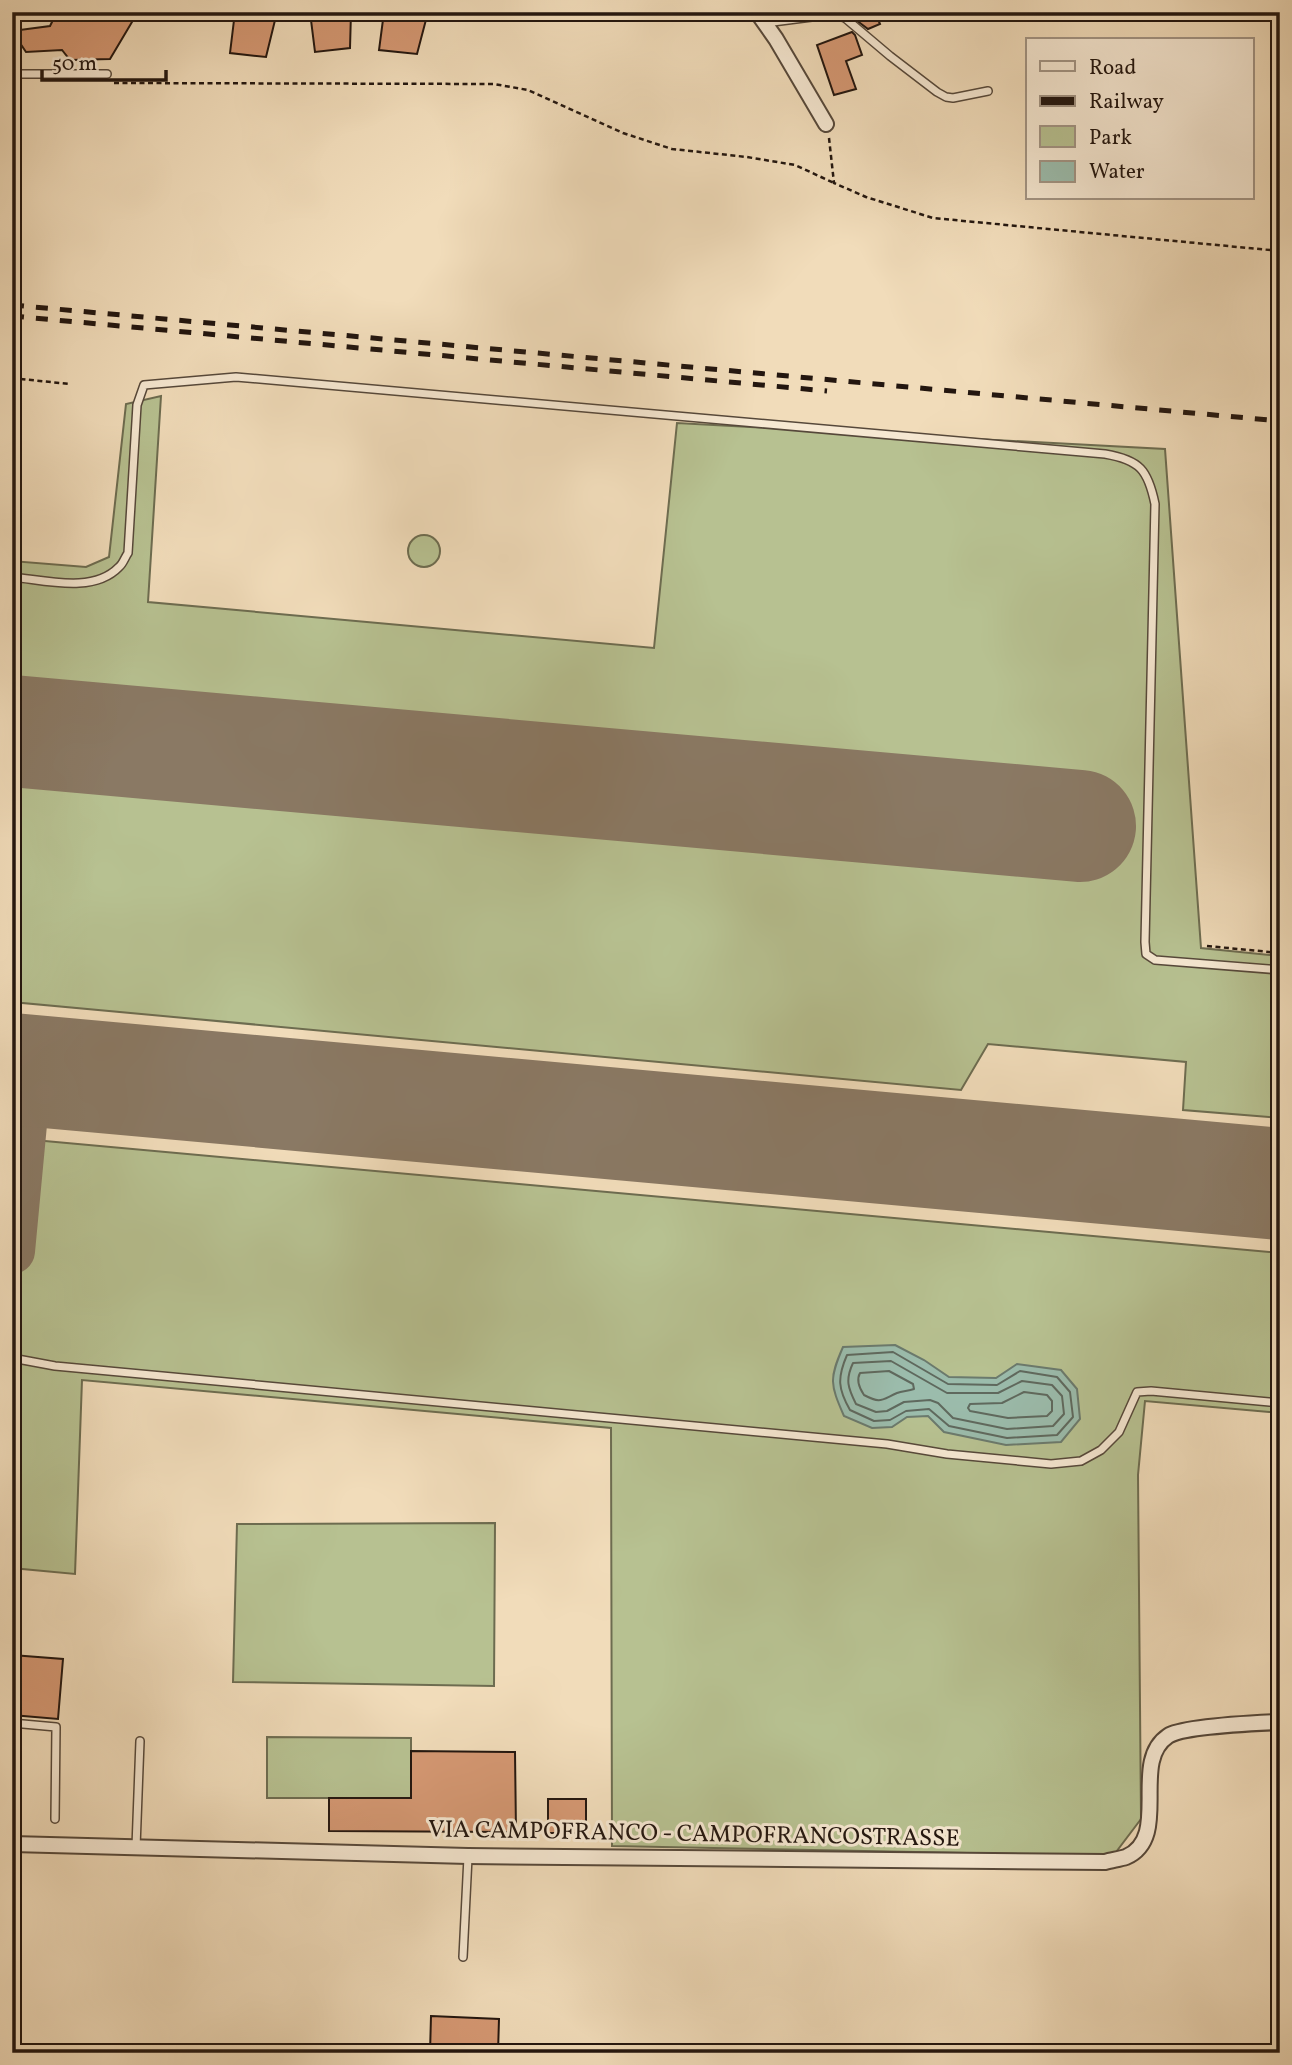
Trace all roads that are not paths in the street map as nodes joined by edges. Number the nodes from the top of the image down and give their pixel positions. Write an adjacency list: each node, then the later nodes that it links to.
1 (761, 18): 4 (lane); 5 (street)
2 (12, 74): 3 (lane)
3 (107, 74)
4 (988, 91)
5 (826, 124)
6 (12, 577): 7 (lane)
7 (1280, 970)
8 (12, 1359): 9 (lane)
9 (1280, 1403)
10 (1280, 1722): 16 (street, VIA CAMPOFRANCO - CAMPOFRANCOSTRASSE)
11 (12, 1723): 13 (lane)
12 (140, 1741): 15 (lane)
13 (55, 1819)
14 (12, 1844): 15 (street, VIA CAMPOFRANCO - CAMPOFRANCOSTRASSE)
15 (136, 1847): 16 (street, VIA CAMPOFRANCO - CAMPOFRANCOSTRASSE)
16 (468, 1856): 17 (lane)
17 (463, 1957)

